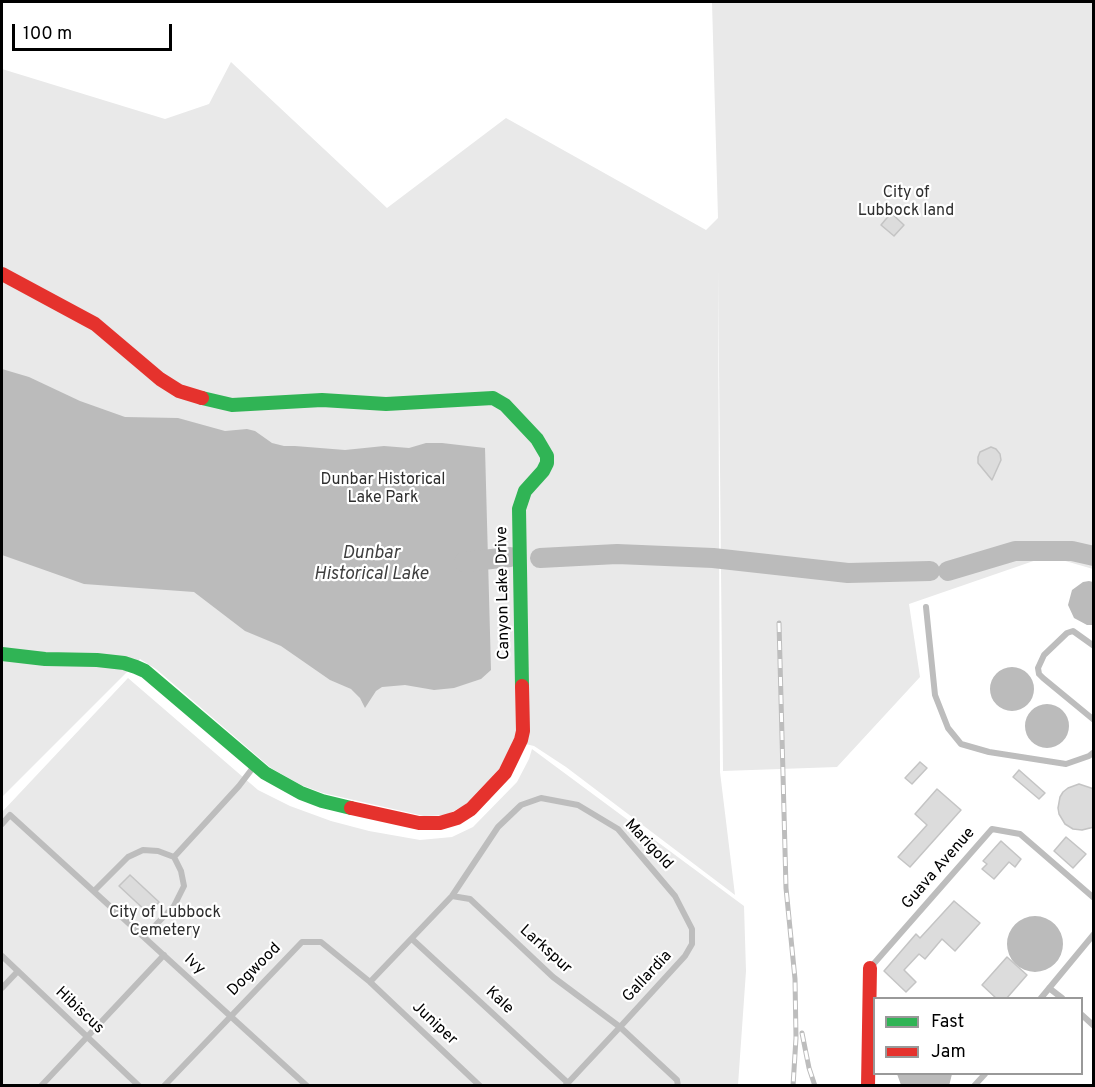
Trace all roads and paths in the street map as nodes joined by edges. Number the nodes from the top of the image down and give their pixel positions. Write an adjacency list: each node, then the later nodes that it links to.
1 (2, 274): 7 (street, Canyon Lake Drive)
2 (926, 607): 6 (lane)
3 (1094, 646): 5 (lane)
4 (2, 654): 7 (street, Canyon Lake Drive)
5 (1094, 720)
6 (1094, 752)
7 (255, 765): 9 (lane)
8 (2, 824): 10 (lane, Ivy)
9 (174, 857): 10 (lane); 14 (lane)
10 (94, 891): 14 (lane, Ivy)
11 (452, 896): 15 (lane); 16 (lane, Marigold); 27 (lane, Larkspur)
12 (1094, 898): 19 (lane, Guava Avenue)
13 (1094, 934): 23 (lane)
14 (144, 937): 17 (lane, Ivy)
15 (412, 939): 21 (lane); 31 (lane, Kale)
16 (692, 944): 27 (lane, Gallardia)
17 (164, 955): 26 (lane, Ivy); 28 (lane)
18 (2, 956): 20 (lane, Hibiscus)
19 (870, 968): 36 (street)
20 (18, 971): 22 (lane); 28 (lane, Hibiscus)
21 (370, 982): 26 (lane, Dogwood); 35 (lane, Juniper)
22 (2, 988)
23 (1049, 988): 24 (lane); 25 (lane)
24 (1042, 997)
25 (1060, 997)
26 (230, 1015): 30 (lane, Ivy); 34 (lane, Dogwood)
27 (620, 1027): 29 (lane, Gallardia); 31 (lane, Gallardia)
28 (87, 1036): 32 (lane); 33 (lane, Hibiscus)
29 (678, 1083)
30 (302, 1084)
31 (567, 1084)
32 (41, 1086)
33 (139, 1086)
34 (164, 1086)
35 (480, 1086)
36 (868, 1086)

